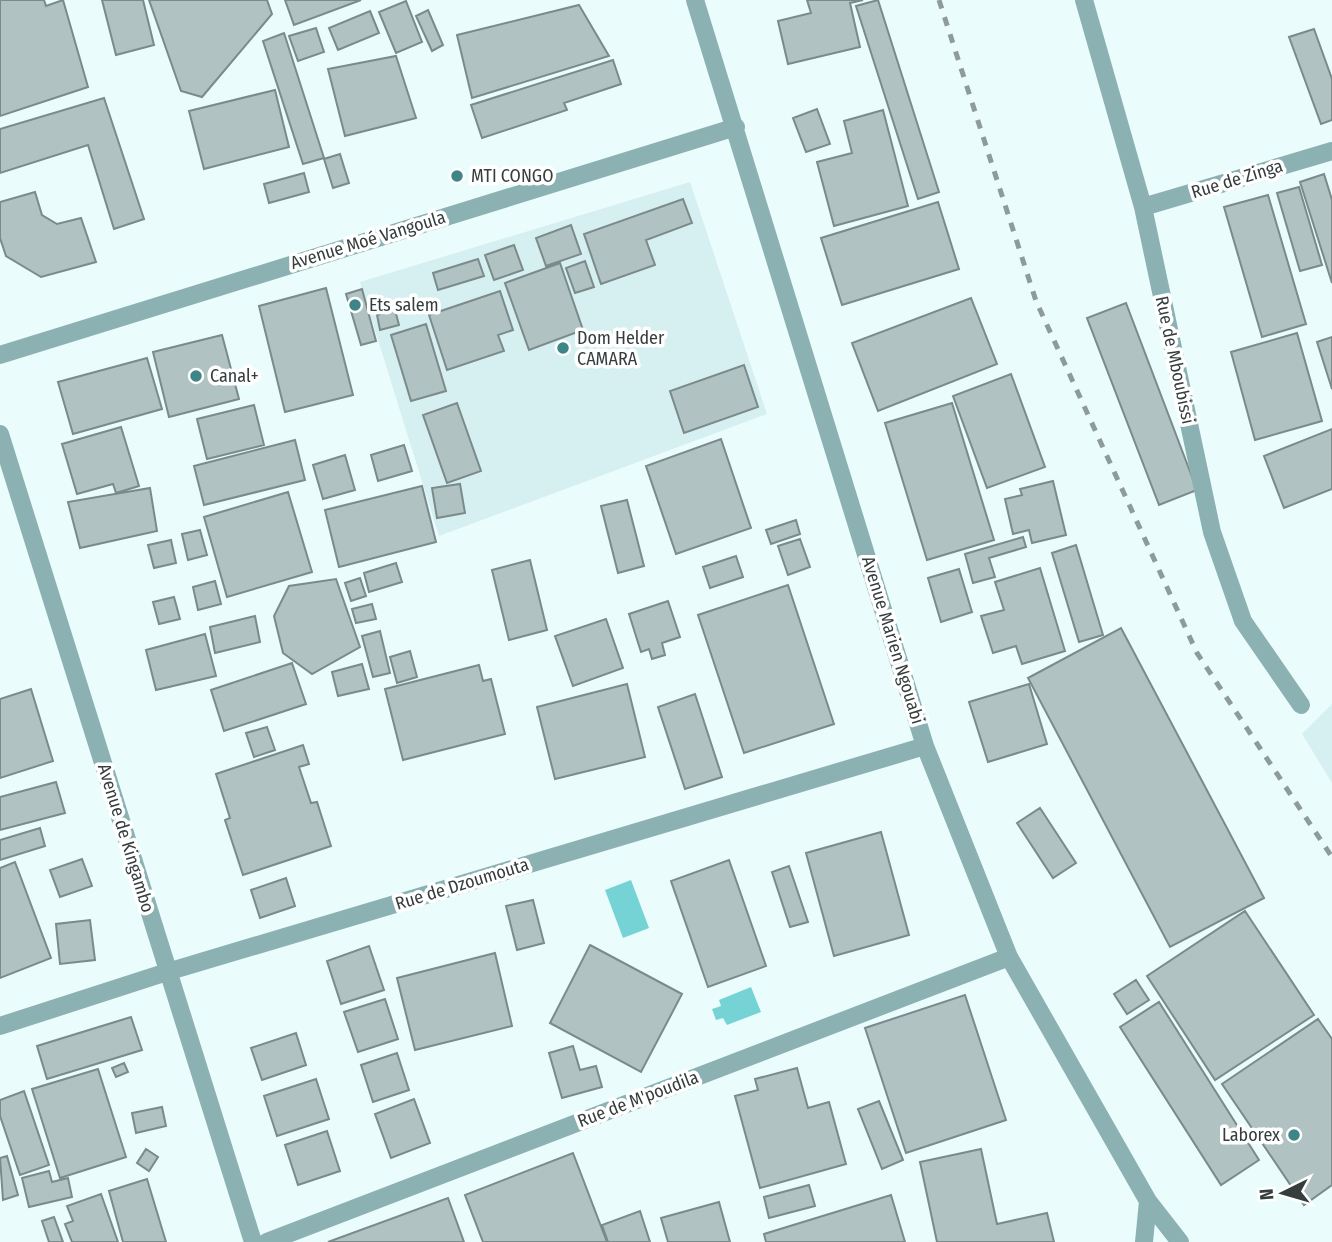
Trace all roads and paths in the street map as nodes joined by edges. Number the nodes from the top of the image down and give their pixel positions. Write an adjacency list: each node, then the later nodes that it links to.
1 (695, 0): 3 (street, Avenue Marien Ngouabi)
2 (1084, 0): 5 (street, Rue de Mboubissi)
3 (736, 127): 6 (street, Avenue Moé Vangoula); 9 (street, Avenue Marien Ngouabi)
4 (1332, 151): 5 (street, Rue de Zinga)
5 (1143, 207): 8 (street, Rue de Mboubissi)
6 (0, 355)
7 (0, 434): 11 (street, Avenue de Kingambo)
8 (1301, 705)
9 (925, 746): 10 (street, Avenue Marien Ngouabi); 11 (street, Rue de Dzoumouta)
10 (1009, 957): 13 (street, Avenue Marien Ngouabi); 15 (street, Rue de M'poudila)
11 (167, 972): 12 (street, Rue de Dzoumouta); 14 (street, Avenue de Kingambo)
12 (0, 1026)
13 (1148, 1201): 16 (street); 17 (street, Avenue Marien Ngouabi)
14 (253, 1242)
15 (267, 1242)
16 (1144, 1242)
17 (1180, 1242)

